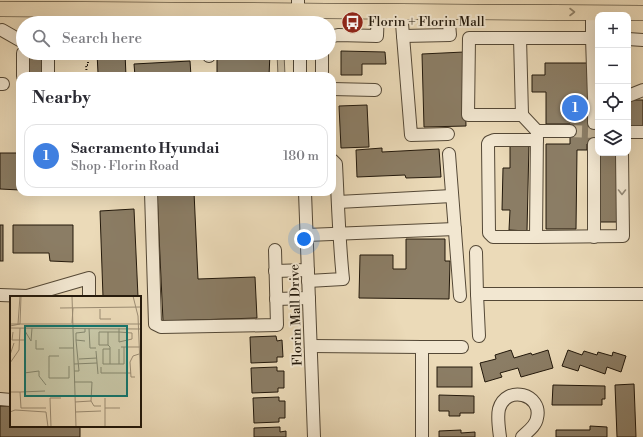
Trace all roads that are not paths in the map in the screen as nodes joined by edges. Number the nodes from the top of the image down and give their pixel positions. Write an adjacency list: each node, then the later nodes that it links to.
1 (298, 11): 2 (main road); 10 (main road)
2 (378, 11): 3 (main road); 12 (street)
3 (401, 12): 4 (main road); 13 (street)
4 (448, 12): 5 (main road, one-way to 5); 13 (street)
5 (592, 12): 6 (main road); 15 (street)
6 (643, 13)
7 (1, 16): 8 (main road); 11 (street)
8 (48, 16): 9 (main road)
9 (145, 16)
10 (224, 16)
11 (16, 34)
12 (336, 35)
13 (403, 36): 38 (street)
14 (520, 38): 15 (street); 33 (street); 33 (street)
15 (595, 38)
16 (631, 39): 17 (street)
17 (643, 40)
18 (595, 48): 27 (street)
19 (23, 60): 23 (street)
20 (48, 60): 24 (street)
21 (300, 60): 25 (street)
22 (322, 60): 26 (street)
23 (23, 72)
24 (48, 72)
25 (300, 72)
26 (322, 72)
27 (596, 84)
28 (336, 89): 29 (street)
29 (375, 90)
30 (643, 90): 31 (street)
31 (631, 95)
32 (595, 111): 34 (street)
33 (522, 115): 39 (street)
34 (594, 123)
35 (570, 131): 39 (street)
36 (631, 132): 37 (street)
37 (643, 132)
38 (448, 134)
39 (537, 135): 51 (street); 51 (street)
40 (594, 144): 52 (street)
41 (450, 154): 46 (street)
42 (622, 156): 52 (street, one-way to 52)
43 (336, 164): 47 (street)
44 (151, 196): 65 (street)
45 (305, 196): 50 (street, Florin Mall Drive)
46 (452, 196): 47 (street); 48 (street)
47 (338, 202): 49 (street)
48 (455, 229): 49 (street); 63 (street)
49 (338, 233): 50 (street); 56 (street)
50 (306, 235): 56 (street, Florin Mall Drive)
51 (536, 237): 52 (street)
52 (594, 237)
53 (275, 250): 55 (street)
54 (476, 252): 57 (street)
55 (275, 271): 56 (street); 65 (street)
56 (308, 275): 64 (street, Florin Mall Drive)
57 (477, 294): 58 (street); 66 (street)
58 (643, 294)
59 (10, 296): 60 (street)
60 (27, 296)
61 (27, 296): 62 (street)
62 (89, 296)
63 (460, 296)
64 (309, 298): 65 (street); 67 (street, Florin Mall Drive)
65 (276, 299)
66 (479, 336)
67 (311, 346): 68 (street); 72 (street, Florin Mall Drive)
68 (422, 347): 69 (street); 73 (street)
69 (462, 347)
70 (0, 399): 71 (street)
71 (10, 400)
72 (314, 437)
73 (422, 437)
74 (500, 437): 75 (street)
75 (522, 437)

